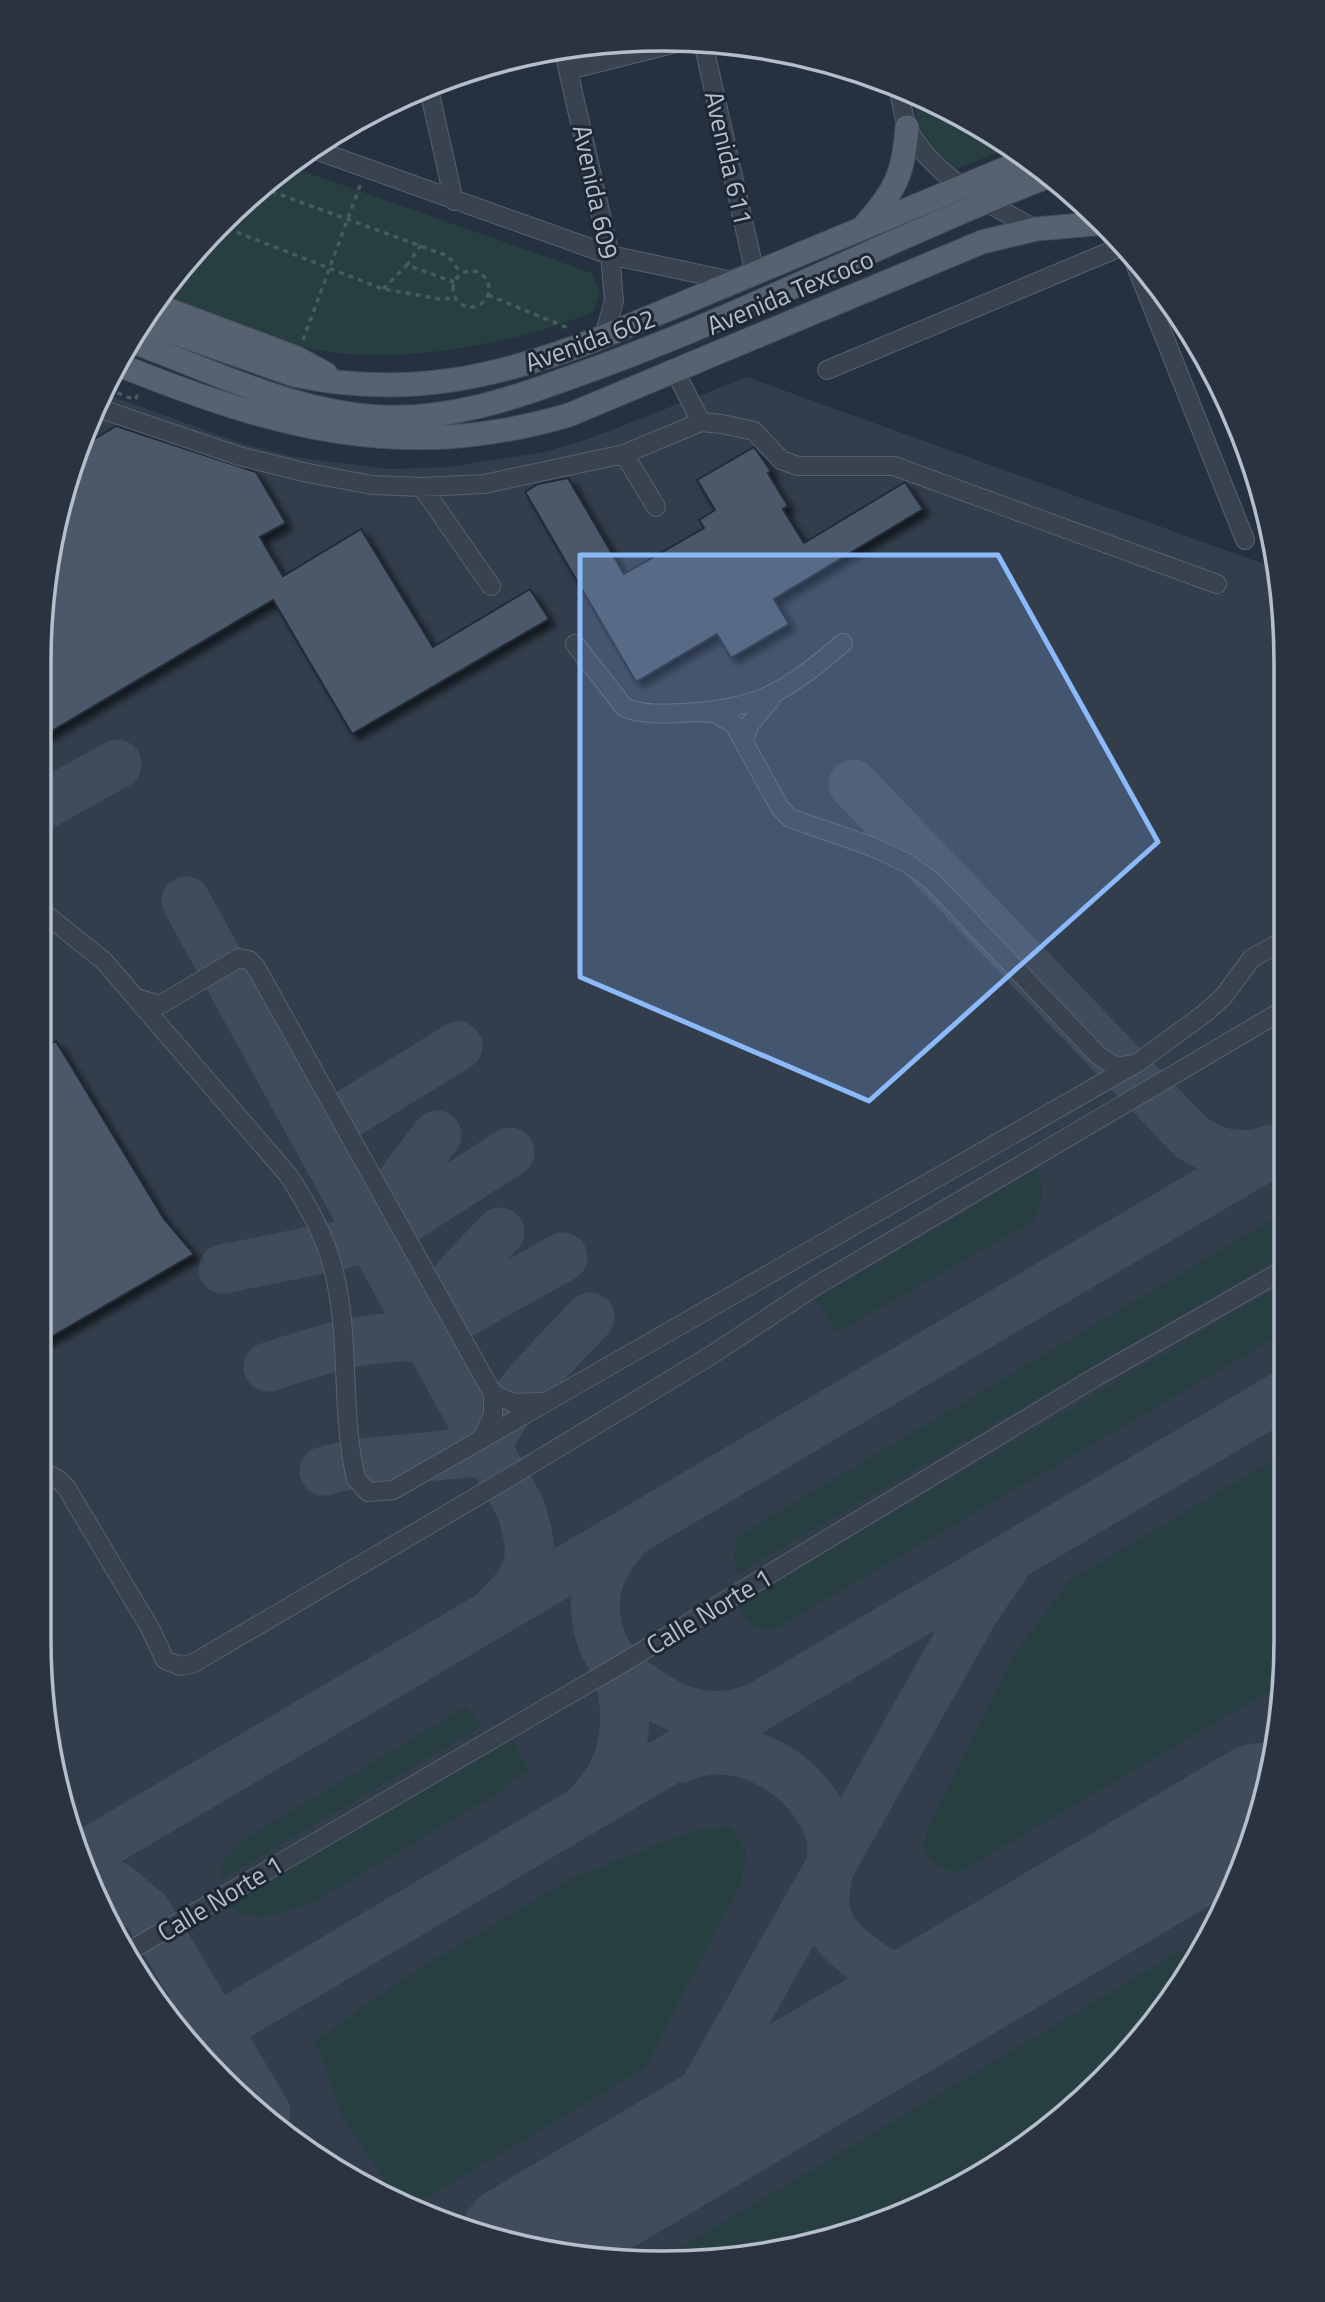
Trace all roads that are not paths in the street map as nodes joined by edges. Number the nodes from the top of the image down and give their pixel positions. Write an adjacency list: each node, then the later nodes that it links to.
1 (641, 52): 4 (street)
2 (705, 52): 19 (street, Avenida 611)
3 (567, 59): 4 (street, Avenida 609)
4 (569, 69): 18 (street, Avenida 609)
5 (430, 96): 12 (street)
6 (901, 99): 7 (street)
7 (907, 127): 11 (street); 16 (main road)
8 (324, 153): 12 (street, Avenida 602)
9 (1016, 164): 11 (main road, Avenida 602)
10 (1039, 180): 13 (main road, Avenida 602)
11 (963, 187): 13 (street); 16 (main road, Avenida 602)
12 (454, 201): 18 (street, Avenida 602)
13 (986, 203): 15 (street); 24 (main road, Avenida 602)
14 (1089, 224): 15 (main road, Avenida Texcoco)
15 (1036, 229): 27 (main road, Avenida Texcoco)
16 (860, 230): 19 (main road, Avenida 602)
17 (1114, 250): 26 (street)
18 (610, 255): 19 (street, Avenida 602); 23 (street, Avenida 609)
19 (746, 278): 23 (main road, Avenida 602)
20 (1143, 284): 34 (street)
21 (164, 308): 28 (main road, Avenida 602)
22 (153, 325): 28 (main road, Avenida 602)
23 (599, 338): 28 (main road, Avenida 602)
24 (141, 345)
25 (127, 368): 27 (main road, Avenida Texcoco)
26 (827, 370)
27 (675, 371): 30 (street)
28 (347, 385)
29 (105, 410): 32 (street)
30 (701, 422): 31 (street); 35 (street)
31 (624, 454): 32 (street); 33 (street)
32 (422, 488): 36 (street)
33 (656, 507)
34 (1245, 540)
35 (1217, 584)
36 (491, 586)
37 (843, 643): 39 (street)
38 (575, 644): 40 (street)
39 (778, 692): 40 (street); 41 (street)
40 (695, 712): 41 (street)
41 (744, 743): 48 (street)
42 (51, 918): 44 (street)
43 (1274, 946): 49 (street)
44 (137, 998): 45 (street); 47 (street)
45 (160, 1005): 47 (street); 52 (street)
46 (1274, 1015): 55 (street)
47 (160, 1026): 54 (street)
48 (1098, 1055): 49 (street); 50 (street)
49 (1137, 1063): 50 (street)
50 (1091, 1090): 53 (street)
51 (1274, 1275): 56 (street, Calle Norte 1)
52 (493, 1394): 53 (street); 54 (street)
53 (547, 1402): 54 (street)
54 (481, 1439)
55 (51, 1477)
56 (135, 1948)

